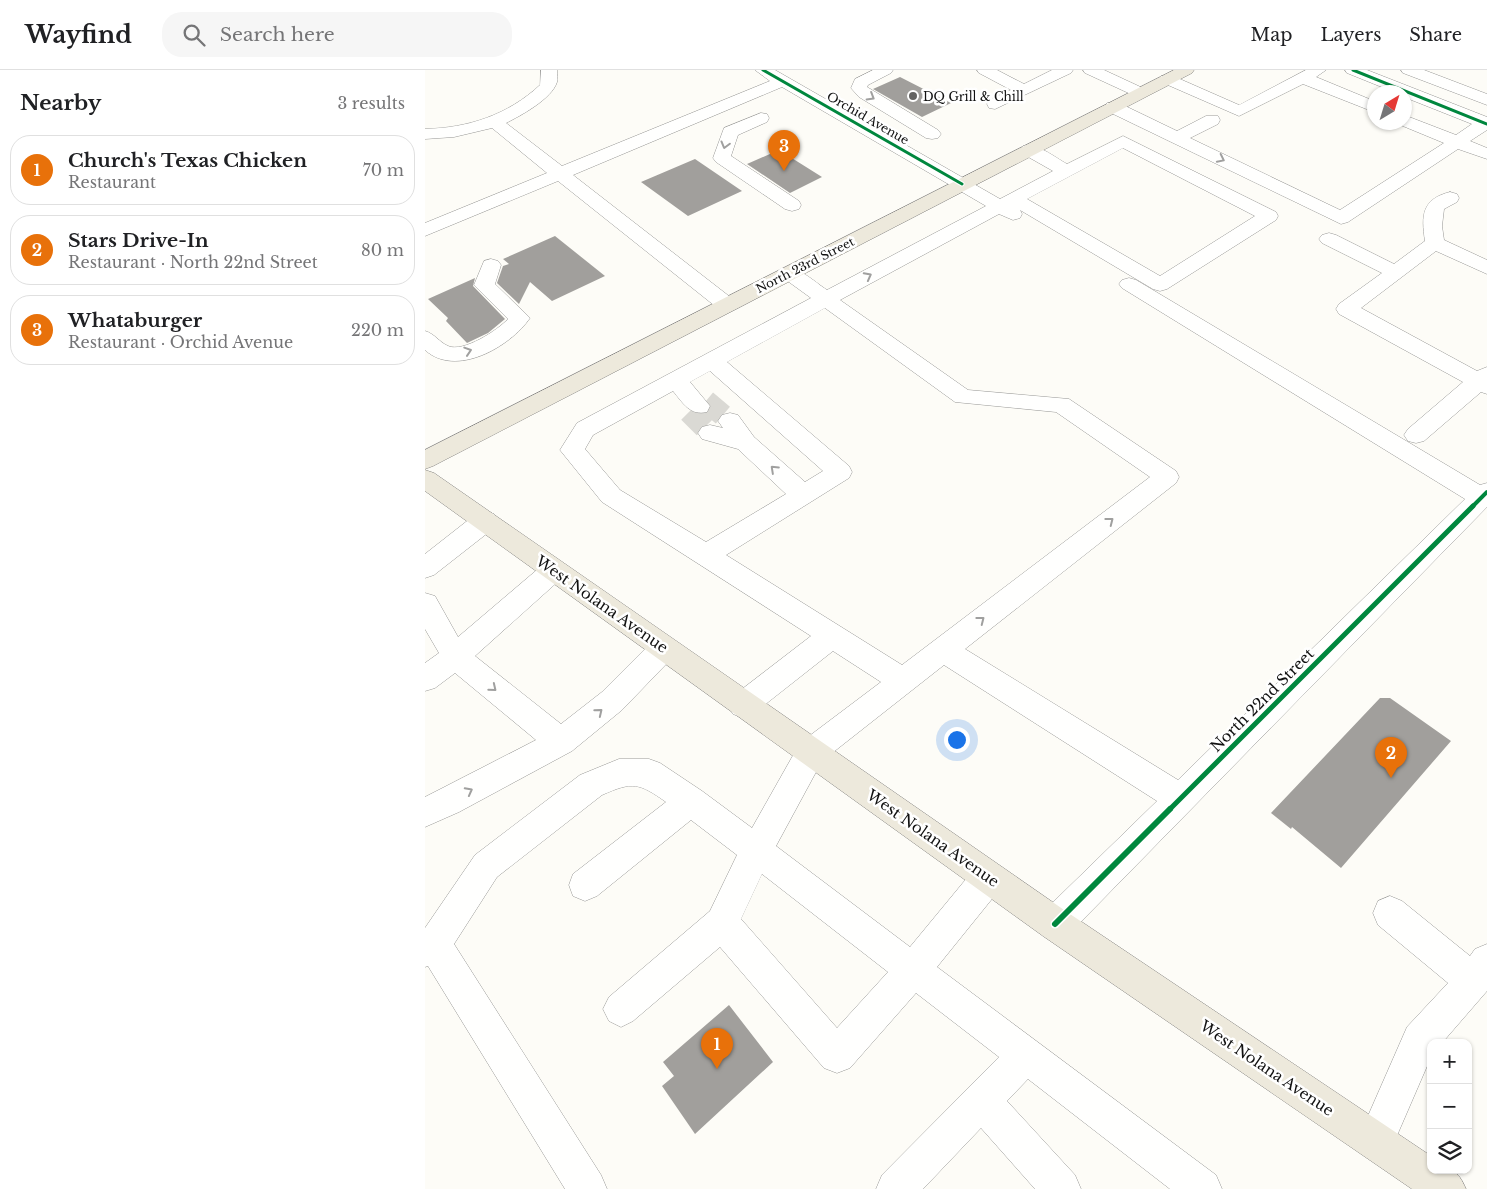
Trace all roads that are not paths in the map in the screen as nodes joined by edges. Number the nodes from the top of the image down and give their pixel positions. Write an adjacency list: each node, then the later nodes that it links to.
1 (549, 70): 21 (street)
2 (763, 70): 12 (street, Orchid Avenue)
3 (885, 70): 25 (street, one-way to 25)
4 (985, 70): 13 (street)
5 (1065, 70): 13 (street)
6 (1091, 70): 14 (street)
7 (1186, 70): 11 (main road, North 23rd Street)
8 (1353, 70): 23 (street)
9 (1409, 70): 15 (street)
10 (1310, 74): 11 (street); 16 (street)
11 (1167, 79): 14 (main road, North 23rd Street)
12 (783, 81): 31 (street); 32 (street, Orchid Avenue)
13 (1024, 90): 17 (street)
14 (1141, 93): 18 (main road, North 23rd Street)
15 (1487, 100)
16 (1367, 103)
17 (995, 104)
18 (1113, 107): 26 (street); 28 (main road, North 23rd Street)
19 (761, 118): 35 (street, one-way to 35)
20 (1212, 120): 26 (street)
21 (493, 122): 24 (street); 31 (street)
22 (1412, 123): 27 (street)
23 (1486, 123): 27 (street)
24 (425, 134)
25 (932, 134)
26 (1177, 138): 27 (street, one-way to 27)
27 (1457, 142): 29 (street)
28 (1029, 150): 30 (street); 32 (main road, North 23rd Street)
29 (1487, 154)
30 (1067, 171): 34 (street); 34 (street)
31 (559, 174): 36 (street); 44 (street)
32 (962, 184): 34 (street, Orchid Avenue); 42 (main road, North 23rd Street)
33 (1450, 198): 38 (street)
34 (1007, 203): 43 (street, one-way to 34); 53 (street)
35 (792, 205)
36 (425, 230)
37 (1329, 239): 41 (street)
38 (1435, 243): 40 (street); 41 (street)
39 (491, 264): 45 (street, one-way to 39)
40 (1487, 268)
41 (1396, 272): 47 (street)
42 (789, 273): 43 (street); 44 (main road, North 23rd Street)
43 (825, 299): 46 (street); 61 (street, one-way to 43)
44 (727, 305): 50 (main road, North 23rd Street)
45 (425, 338)
46 (713, 361): 52 (street); 55 (street)
47 (1484, 381): 48 (street)
48 (1416, 435)
49 (746, 443): 49 (street); 52 (street, one-way to 49)
50 (425, 460)
51 (425, 479): 54 (main road, West Nolana Avenue)
52 (803, 495): 55 (street)
53 (1484, 495): 68 (street, North 22nd Street)
54 (485, 522): 56 (street); 57 (main road, West Nolana Avenue)
55 (706, 555): 59 (street)
56 (425, 568)
57 (554, 570): 60 (main road, West Nolana Avenue); 62 (street)
58 (425, 604): 62 (street)
59 (832, 636): 64 (street); 65 (street)
60 (664, 648): 65 (main road, West Nolana Avenue); 66 (street, one-way to 60)
61 (943, 650): 64 (street); 68 (street)
62 (455, 657): 63 (street); 66 (street, one-way to 66)
63 (425, 679)
64 (903, 681): 67 (street)
65 (743, 705): 67 (main road, West Nolana Avenue)
66 (561, 742): 70 (street, one-way to 66)
67 (811, 752): 71 (street); 72 (main road, West Nolana Avenue)
68 (1181, 799): 76 (street, North 22nd Street)
69 (691, 801): 71 (street); 73 (street); 77 (street)
70 (425, 812)
71 (756, 851): 75 (street); 78 (street)
72 (988, 878): 76 (main road, West Nolana Avenue); 78 (street)
73 (585, 885)
74 (1390, 913): 79 (street)
75 (721, 923): 78 (street); 80 (street)
76 (1055, 924): 83 (main road, West Nolana Avenue)
77 (429, 947): 85 (street)
78 (913, 970): 81 (street)
79 (1480, 971): 83 (street)
80 (621, 1009)
81 (1026, 1055): 82 (street); 87 (street)
82 (981, 1101): 84 (street); 86 (street)
83 (1375, 1141): 88 (main road, West Nolana Avenue)
84 (901, 1187)
85 (587, 1189)
86 (1061, 1189)
87 (1202, 1189)
88 (1447, 1189)

